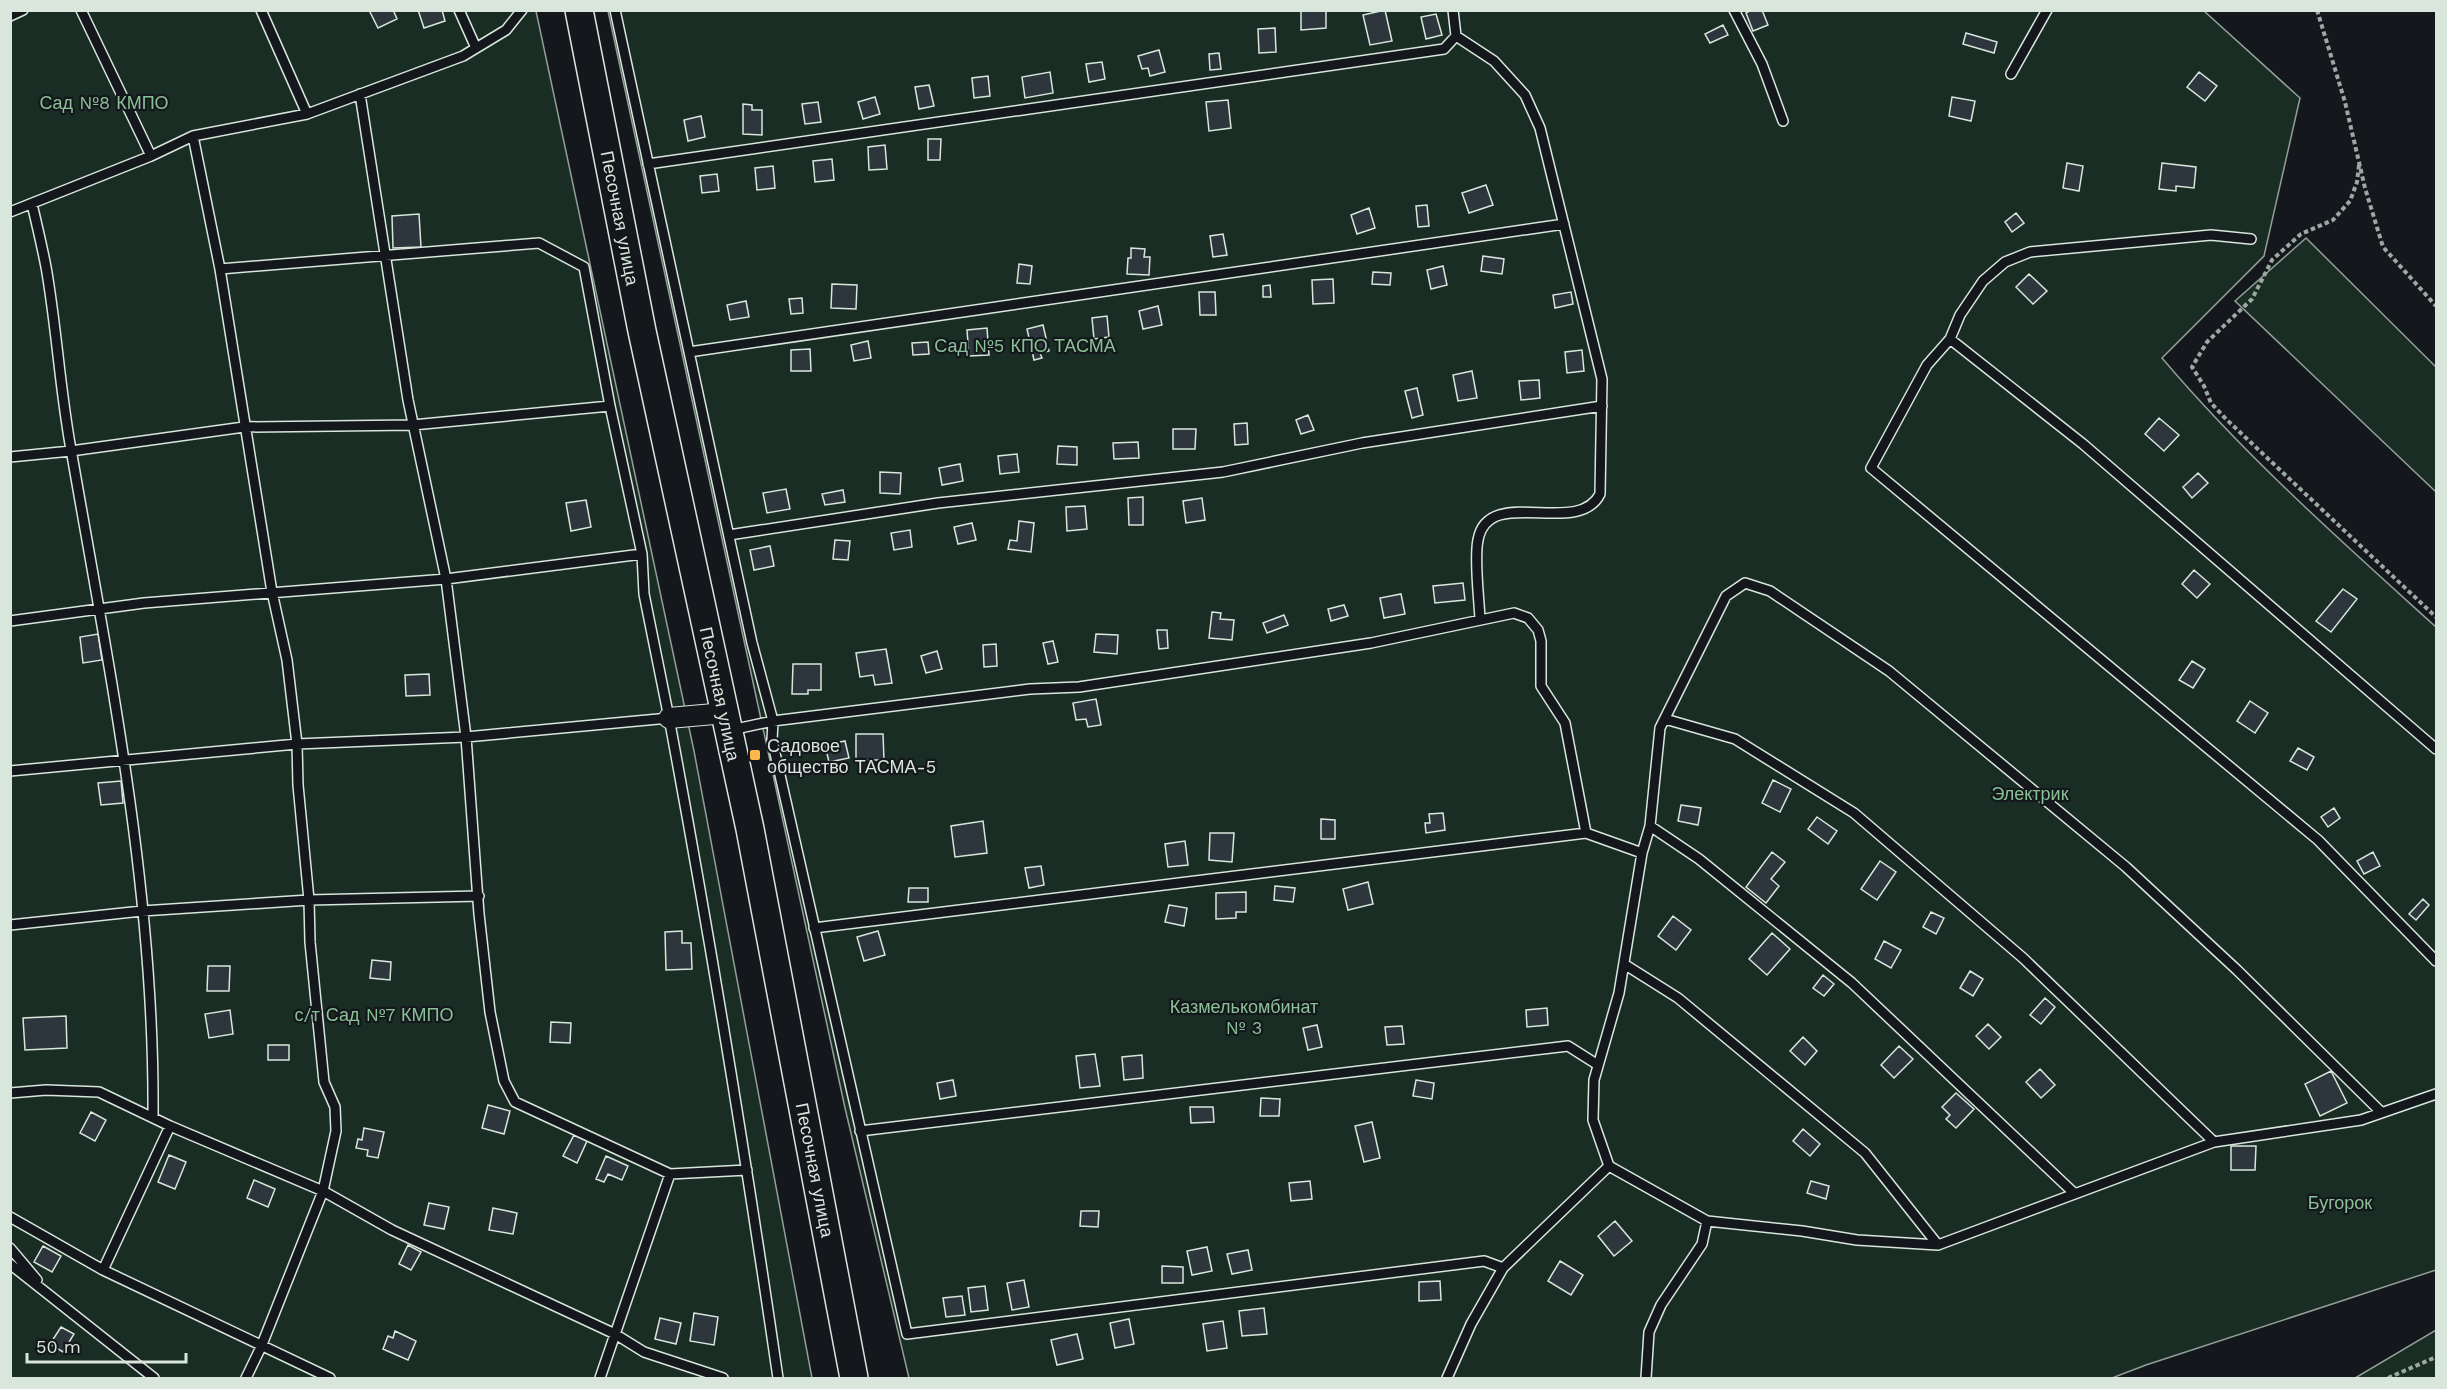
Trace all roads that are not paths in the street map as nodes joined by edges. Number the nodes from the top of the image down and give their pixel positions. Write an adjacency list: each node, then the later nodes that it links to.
1 (23, 10): 11 (lane)
2 (81, 10): 19 (lane)
3 (261, 10): 16 (lane)
4 (459, 10): 13 (lane)
5 (522, 10): 13 (lane)
6 (579, 10): 45 (main road, Песочная улица)
7 (615, 10): 20 (lane)
8 (1453, 10): 12 (lane)
9 (1734, 10): 17 (lane)
10 (2048, 10): 14 (lane)
11 (10, 16)
12 (1456, 36): 20 (lane); 23 (lane)
13 (476, 48): 15 (lane)
14 (2011, 74)
15 (360, 94): 16 (lane); 25 (lane)
16 (307, 114): 18 (lane)
17 (1783, 121)
18 (194, 136): 19 (lane); 26 (lane)
19 (151, 156): 21 (lane)
20 (648, 164): 28 (lane)
21 (32, 204): 22 (lane); 33 (lane)
22 (10, 212)
23 (1564, 225): 28 (lane); 30 (lane)
24 (2251, 238): 27 (lane)
25 (385, 254): 26 (lane); 29 (lane); 31 (lane)
26 (220, 269): 32 (lane)
27 (1950, 339): 48 (lane); 59 (lane)
28 (689, 352): 35 (lane)
29 (610, 406): 31 (lane); 36 (lane)
30 (1602, 406): 35 (lane); 40 (lane)
31 (413, 425): 32 (lane); 37 (lane)
32 (244, 427): 33 (lane); 38 (lane)
33 (71, 451): 34 (lane); 39 (lane)
34 (10, 458)
35 (729, 534): 44 (lane)
36 (642, 554): 37 (lane); 42 (lane)
37 (446, 579): 38 (lane); 46 (lane)
38 (272, 591): 39 (lane); 47 (lane)
39 (99, 609): 41 (lane); 49 (lane)
40 (1480, 619): 44 (lane); 52 (lane)
41 (10, 621)
42 (669, 718): 45 (street); 46 (lane); 70 (lane)
43 (1665, 719): 51 (lane); 64 (lane); 68 (lane)
44 (773, 721): 45 (lane); 58 (lane)
45 (727, 722): 90 (main road, Песочная улица)
46 (466, 737): 47 (lane); 54 (lane)
47 (297, 744): 49 (lane); 55 (lane)
48 (2436, 749)
49 (124, 760): 50 (lane); 56 (lane)
50 (10, 771)
51 (1650, 826): 53 (lane); 73 (lane)
52 (1586, 833): 53 (lane); 58 (lane)
53 (1642, 853): 60 (lane)
54 (478, 896): 55 (lane); 71 (lane)
55 (309, 900): 56 (lane); 72 (lane)
56 (142, 911): 57 (lane); 65 (lane)
57 (10, 925)
58 (814, 928): 67 (lane)
59 (2436, 961)
60 (1624, 964): 61 (lane); 76 (lane)
61 (1598, 1065): 67 (lane); 69 (lane)
62 (10, 1093): 65 (lane)
63 (2436, 1094): 64 (lane)
64 (2381, 1112): 68 (lane)
65 (153, 1117): 66 (lane)
66 (170, 1126): 72 (lane); 80 (lane)
67 (860, 1131): 79 (lane)
68 (2214, 1142): 73 (lane)
69 (1609, 1166): 75 (lane); 79 (lane)
70 (747, 1170): 71 (lane); 89 (lane)
71 (670, 1174): 82 (lane)
72 (323, 1191): 82 (lane); 83 (lane)
73 (2075, 1194): 76 (lane)
74 (10, 1217): 80 (lane)
75 (1707, 1221): 76 (lane); 92 (lane)
76 (1938, 1245)
77 (10, 1248): 81 (lane)
78 (10, 1264): 81 (lane)
79 (1503, 1268): 91 (lane)
80 (103, 1270): 83 (lane)
81 (48, 1294): 84 (lane)
82 (615, 1334): 87 (lane); 88 (lane)
83 (261, 1347): 85 (lane); 86 (lane)
84 (154, 1378)
85 (246, 1378)
86 (330, 1378)
87 (600, 1378)
88 (723, 1378)
89 (778, 1378)
90 (854, 1378)
91 (1447, 1378)
92 (1646, 1378)

